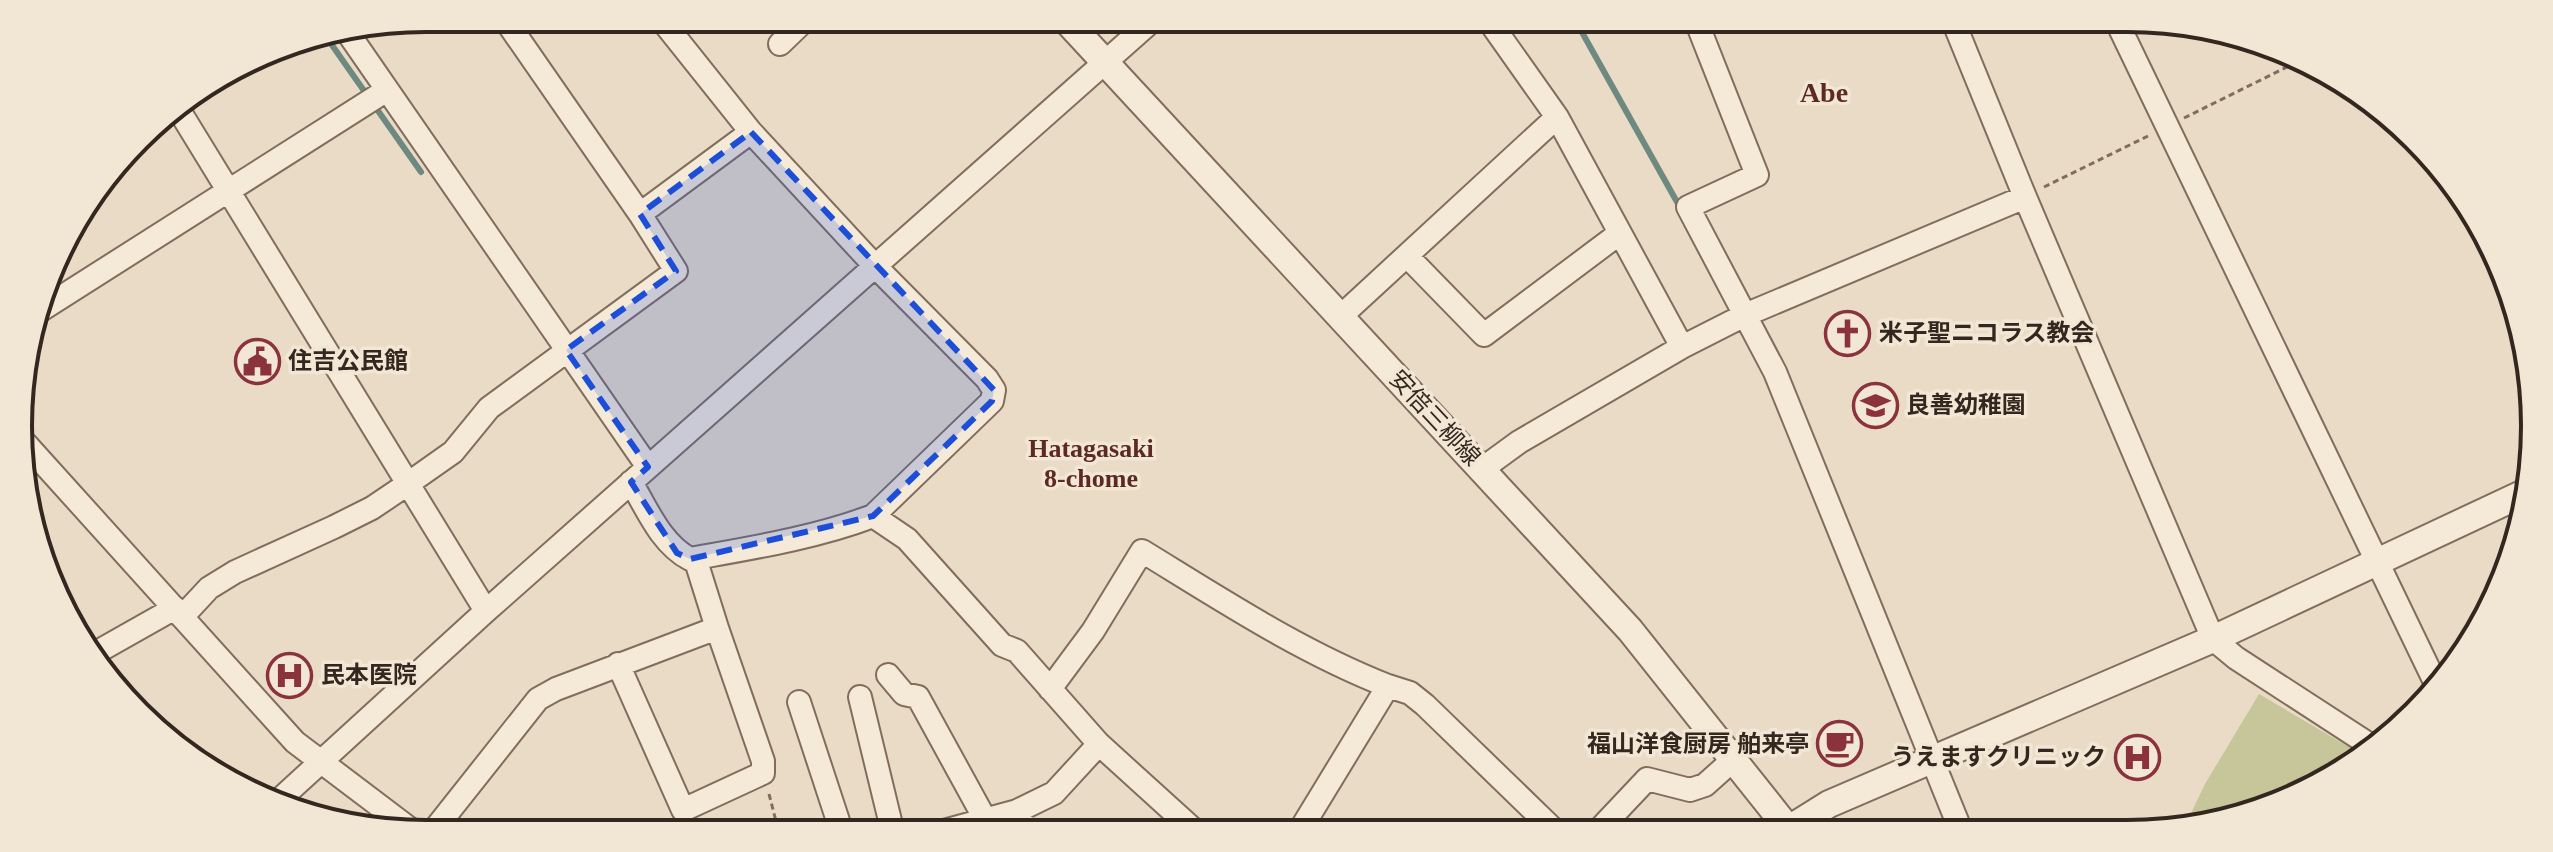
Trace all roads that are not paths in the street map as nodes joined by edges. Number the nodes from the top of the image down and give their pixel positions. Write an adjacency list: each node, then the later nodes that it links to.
1 (514, 32): 19 (street)
2 (671, 32): 16 (street)
3 (792, 32): 11 (street)
4 (1076, 32): 12 (street, 安倍三柳線)
5 (1139, 32): 12 (street)
6 (1497, 32): 15 (street)
7 (1701, 32): 24 (street)
8 (1958, 32): 18 (street)
9 (2122, 32): 35 (street)
10 (352, 39): 13 (street)
11 (780, 44)
12 (1104, 64): 22 (street); 25 (street, 安倍三柳線)
13 (387, 90): 17 (street); 27 (street)
14 (182, 116): 17 (street)
15 (1557, 117): 20 (street); 21 (street)
16 (751, 132): 19 (street); 22 (street)
17 (227, 190): 23 (street); 31 (street)
18 (2025, 197): 24 (street); 39 (street)
19 (640, 214): 27 (street)
20 (1620, 233): 21 (street); 26 (street)
21 (1407, 256): 25 (street)
22 (875, 266): 30 (street); 33 (street)
23 (52, 303)
24 (1745, 315): 26 (street); 51 (street)
25 (1340, 317): 29 (street, 安倍三柳線)
26 (1682, 347): 29 (street)
27 (566, 350): 30 (street); 31 (street)
28 (33, 452): 37 (street)
29 (1482, 469): 50 (street, 安倍三柳線)
30 (639, 475): 34 (street); 36 (street)
31 (409, 483): 36 (street); 37 (street)
32 (2514, 498): 35 (street)
33 (873, 516): 34 (street); 45 (street)
34 (695, 558): 38 (street)
35 (2377, 562): 39 (street); 43 (street)
36 (486, 611): 52 (street)
37 (178, 612): 40 (street); 52 (street)
38 (717, 628): 41 (street); 41 (street)
39 (2213, 639): 48 (street); 51 (street)
40 (102, 650)
41 (618, 664): 56 (street)
42 (888, 675): 59 (street)
43 (2432, 676)
44 (1388, 686): 45 (street); 63 (street); 64 (street)
45 (1050, 689): 49 (street)
46 (860, 697): 58 (street)
47 (799, 702): 57 (street)
48 (2364, 741)
49 (1099, 744): 54 (street); 62 (street)
50 (1734, 759): 65 (street); 66 (street, 安倍三柳線)
51 (1931, 759): 67 (street); 68 (street)
52 (321, 762): 53 (street); 55 (street)
53 (286, 794)
54 (1017, 811): 60 (street); 61 (street)
55 (396, 819)
56 (442, 820)
57 (838, 820)
58 (890, 820)
59 (985, 820)
60 (989, 820)
61 (1022, 820)
62 (1183, 820)
63 (1306, 820)
64 (1544, 820)
65 (1608, 820)
66 (1782, 820)
67 (1805, 820)
68 (1956, 820)

